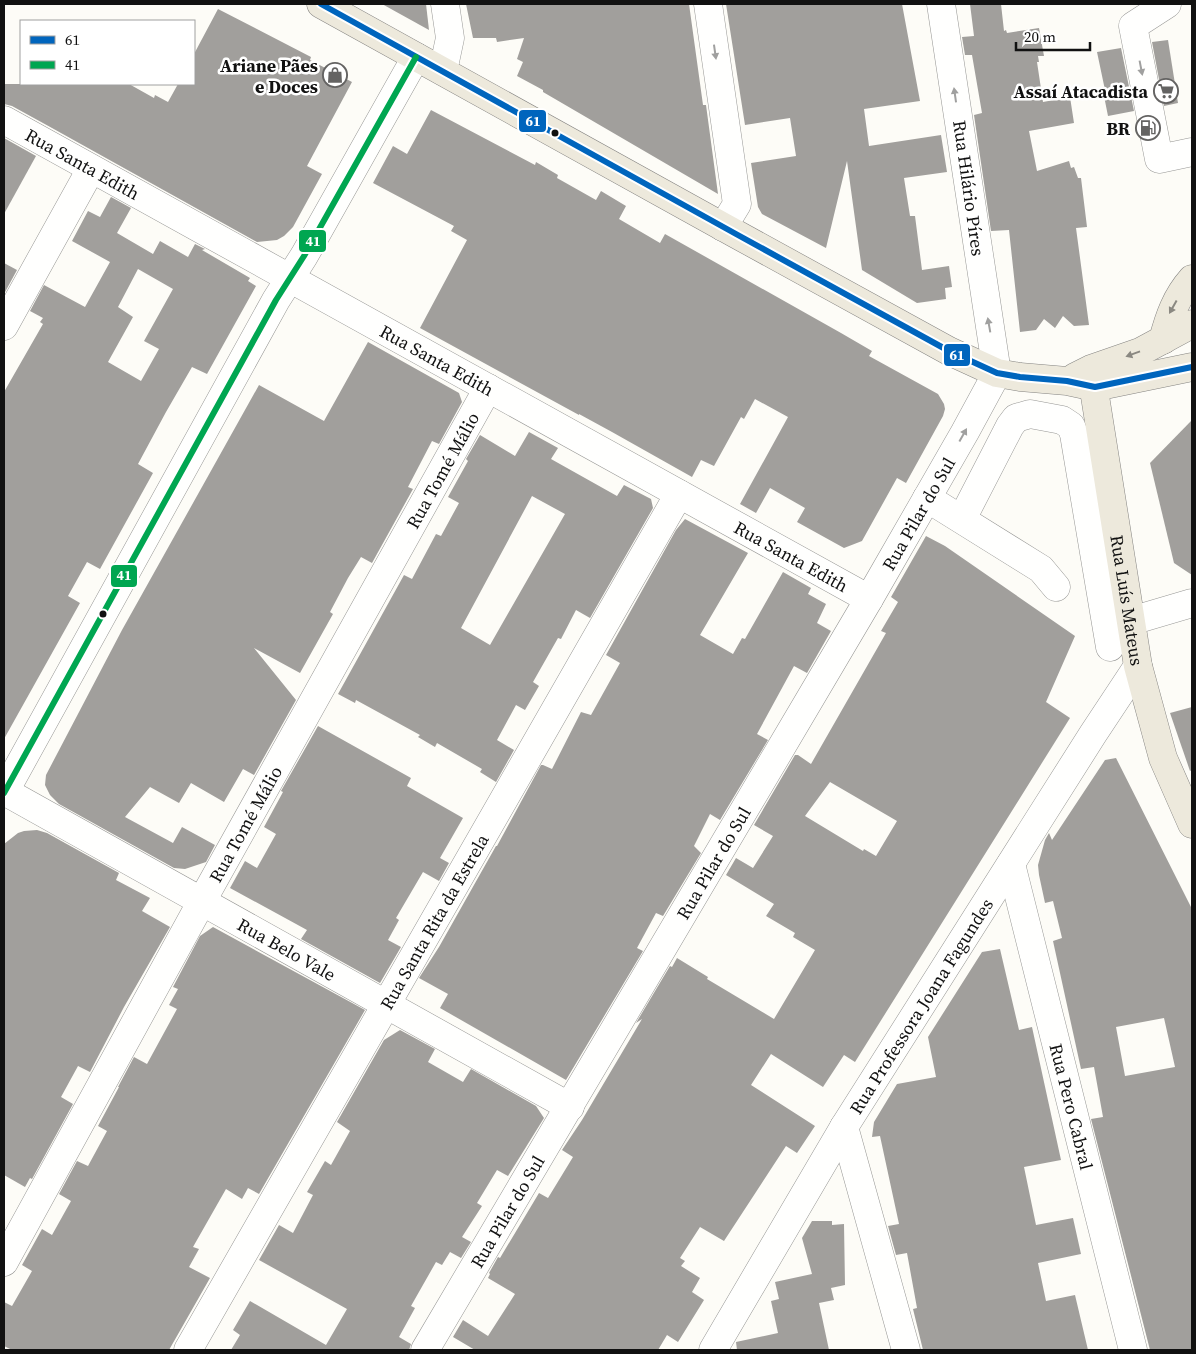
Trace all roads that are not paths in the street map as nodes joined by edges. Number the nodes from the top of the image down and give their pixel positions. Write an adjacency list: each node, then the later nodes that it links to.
1 (321, 4): 6 (main road)
2 (445, 4): 7 (street)
3 (708, 4): 11 (street, one-way to 11)
4 (941, 4): 18 (street, Rua Hilário Píres, one-way to 4)
5 (1168, 4): 9 (street, one-way to 9)
6 (416, 56): 7 (main road); 12 (street)
7 (443, 71): 11 (main road)
8 (4, 120): 10 (street, Rua Santa Edith)
9 (1192, 152)
10 (91, 169): 12 (street, Rua Santa Edith); 15 (street)
11 (722, 227): 18 (main road)
12 (290, 278): 20 (street, Rua Santa Edith); 32 (street)
13 (1192, 279): 16 (main road, one-way to 16)
14 (1192, 324): 16 (main road)
15 (4, 326)
16 (1163, 340): 19 (main road, one-way to 19)
17 (1192, 367): 19 (main road)
18 (997, 373): 19 (main road); 23 (street, Rua Pilar do Sul, one-way to 18)
19 (1093, 378): 22 (main road, Rua Luís Mateus)
20 (488, 388): 21 (street, Rua Santa Edith); 35 (street, Rua Tomé Málio)
21 (679, 494): 27 (street, Rua Santa Edith); 36 (street, Rua Santa Rita da Estrela)
22 (1112, 497): 24 (street); 29 (main road, Rua Luís Mateus)
23 (927, 498): 25 (street); 27 (street, Rua Pilar do Sul)
24 (1085, 500): 25 (street); 30 (street)
25 (962, 519): 26 (street)
26 (1056, 587)
27 (870, 599): 37 (street, Rua Pilar do Sul)
28 (1192, 604): 29 (street)
29 (1131, 621): 31 (main road, Rua Luís Mateus)
30 (1110, 647)
31 (1138, 666): 33 (main road, Rua Luís Mateus); 34 (street, Rua Professora Joana Fagundes)
32 (4, 792): 35 (street, Rua Belo Vale)
33 (1192, 824)
34 (1010, 864): 38 (street, Rua Professora Joana Fagundes); 44 (street, Rua Pero Cabral)
35 (202, 901): 36 (street, Rua Belo Vale); 39 (street, Rua Tomé Málio)
36 (387, 1005): 37 (street, Rua Belo Vale); 40 (street, Rua Santa Rita da Estrela)
37 (570, 1107): 41 (street, Rua Pilar do Sul)
38 (844, 1127): 42 (street, Rua Professora Joana Fagundes); 43 (street)
39 (4, 1262)
40 (188, 1350)
41 (425, 1350)
42 (713, 1350)
43 (906, 1350)
44 (1133, 1350)

